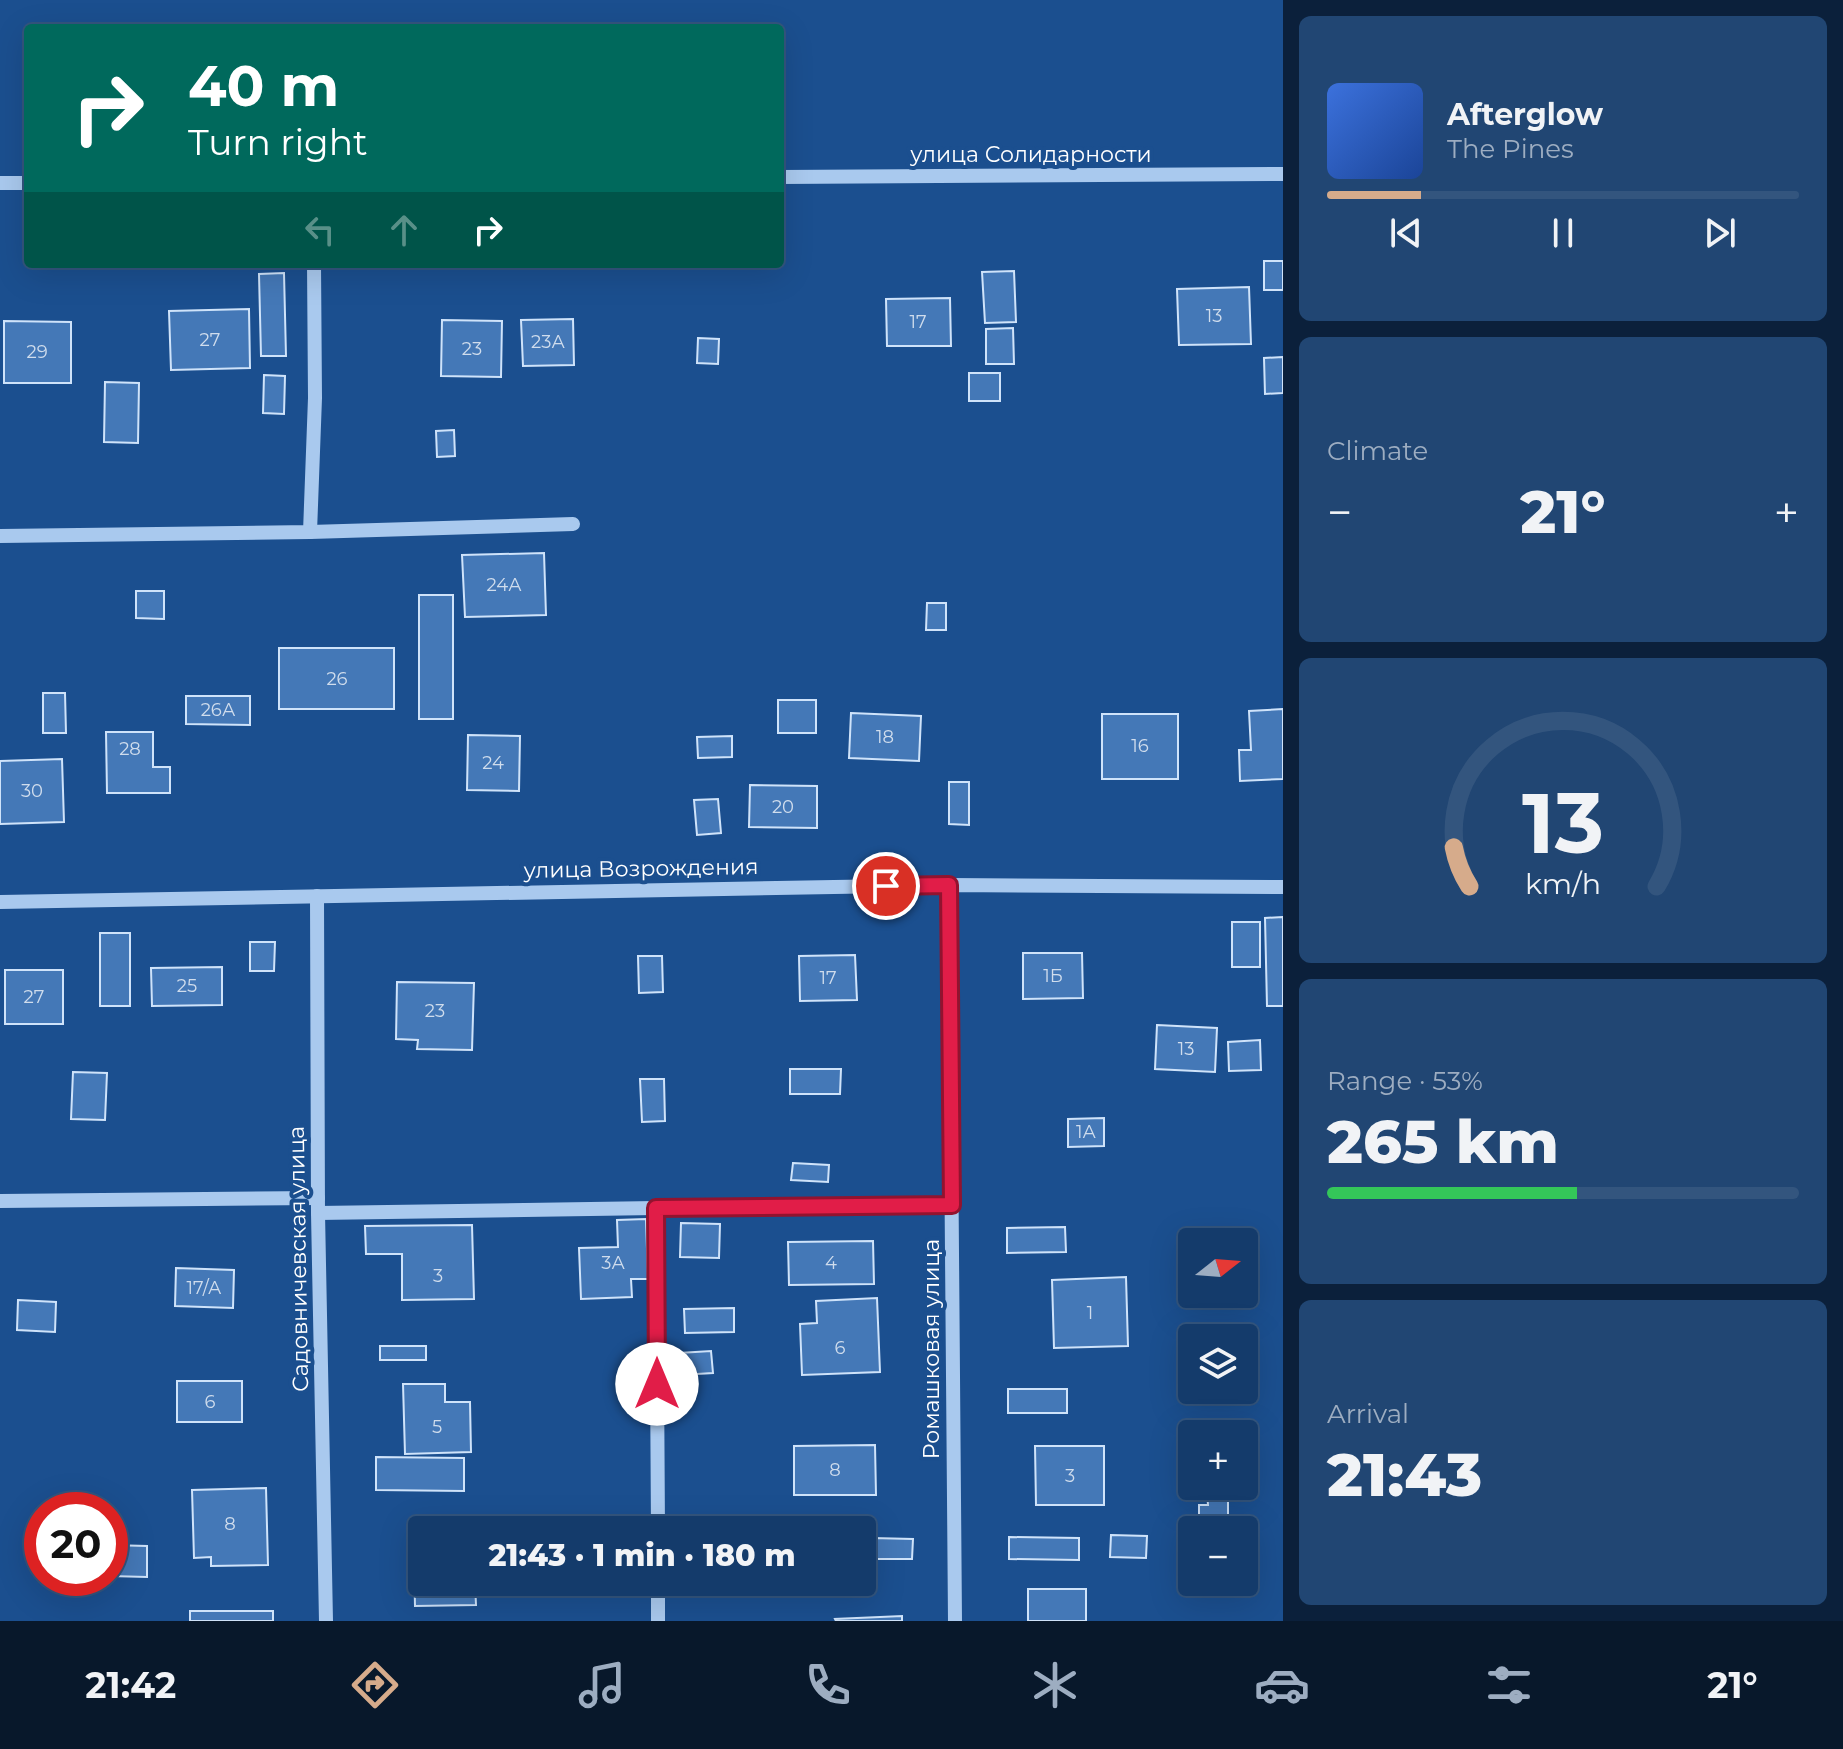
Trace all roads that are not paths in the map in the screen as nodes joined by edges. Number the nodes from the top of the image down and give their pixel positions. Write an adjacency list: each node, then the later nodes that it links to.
1 (1283, 174): 2 (street, улица Солидарности)
2 (784, 177)
3 (0, 183): 4 (street)
4 (24, 183)
5 (314, 268): 7 (street)
6 (573, 524): 7 (street)
7 (310, 532): 8 (street)
8 (0, 536)
9 (949, 885): 10 (street, улица Возрождения); 11 (street, улица Возрождения); 15 (street, Ромашковая улица)
10 (1283, 887)
11 (317, 896): 12 (street, улица Возрождения); 14 (street, Садовничевская улица)
12 (0, 902)
13 (0, 1201): 14 (street)
14 (318, 1205): 16 (street); 19 (street, Садовничевская улица)
15 (952, 1205): 16 (street); 21 (street, Ромашковая улица)
16 (656, 1208): 17 (street)
17 (658, 1516)
18 (658, 1596): 20 (street)
19 (326, 1621)
20 (658, 1621)
21 (955, 1621)

